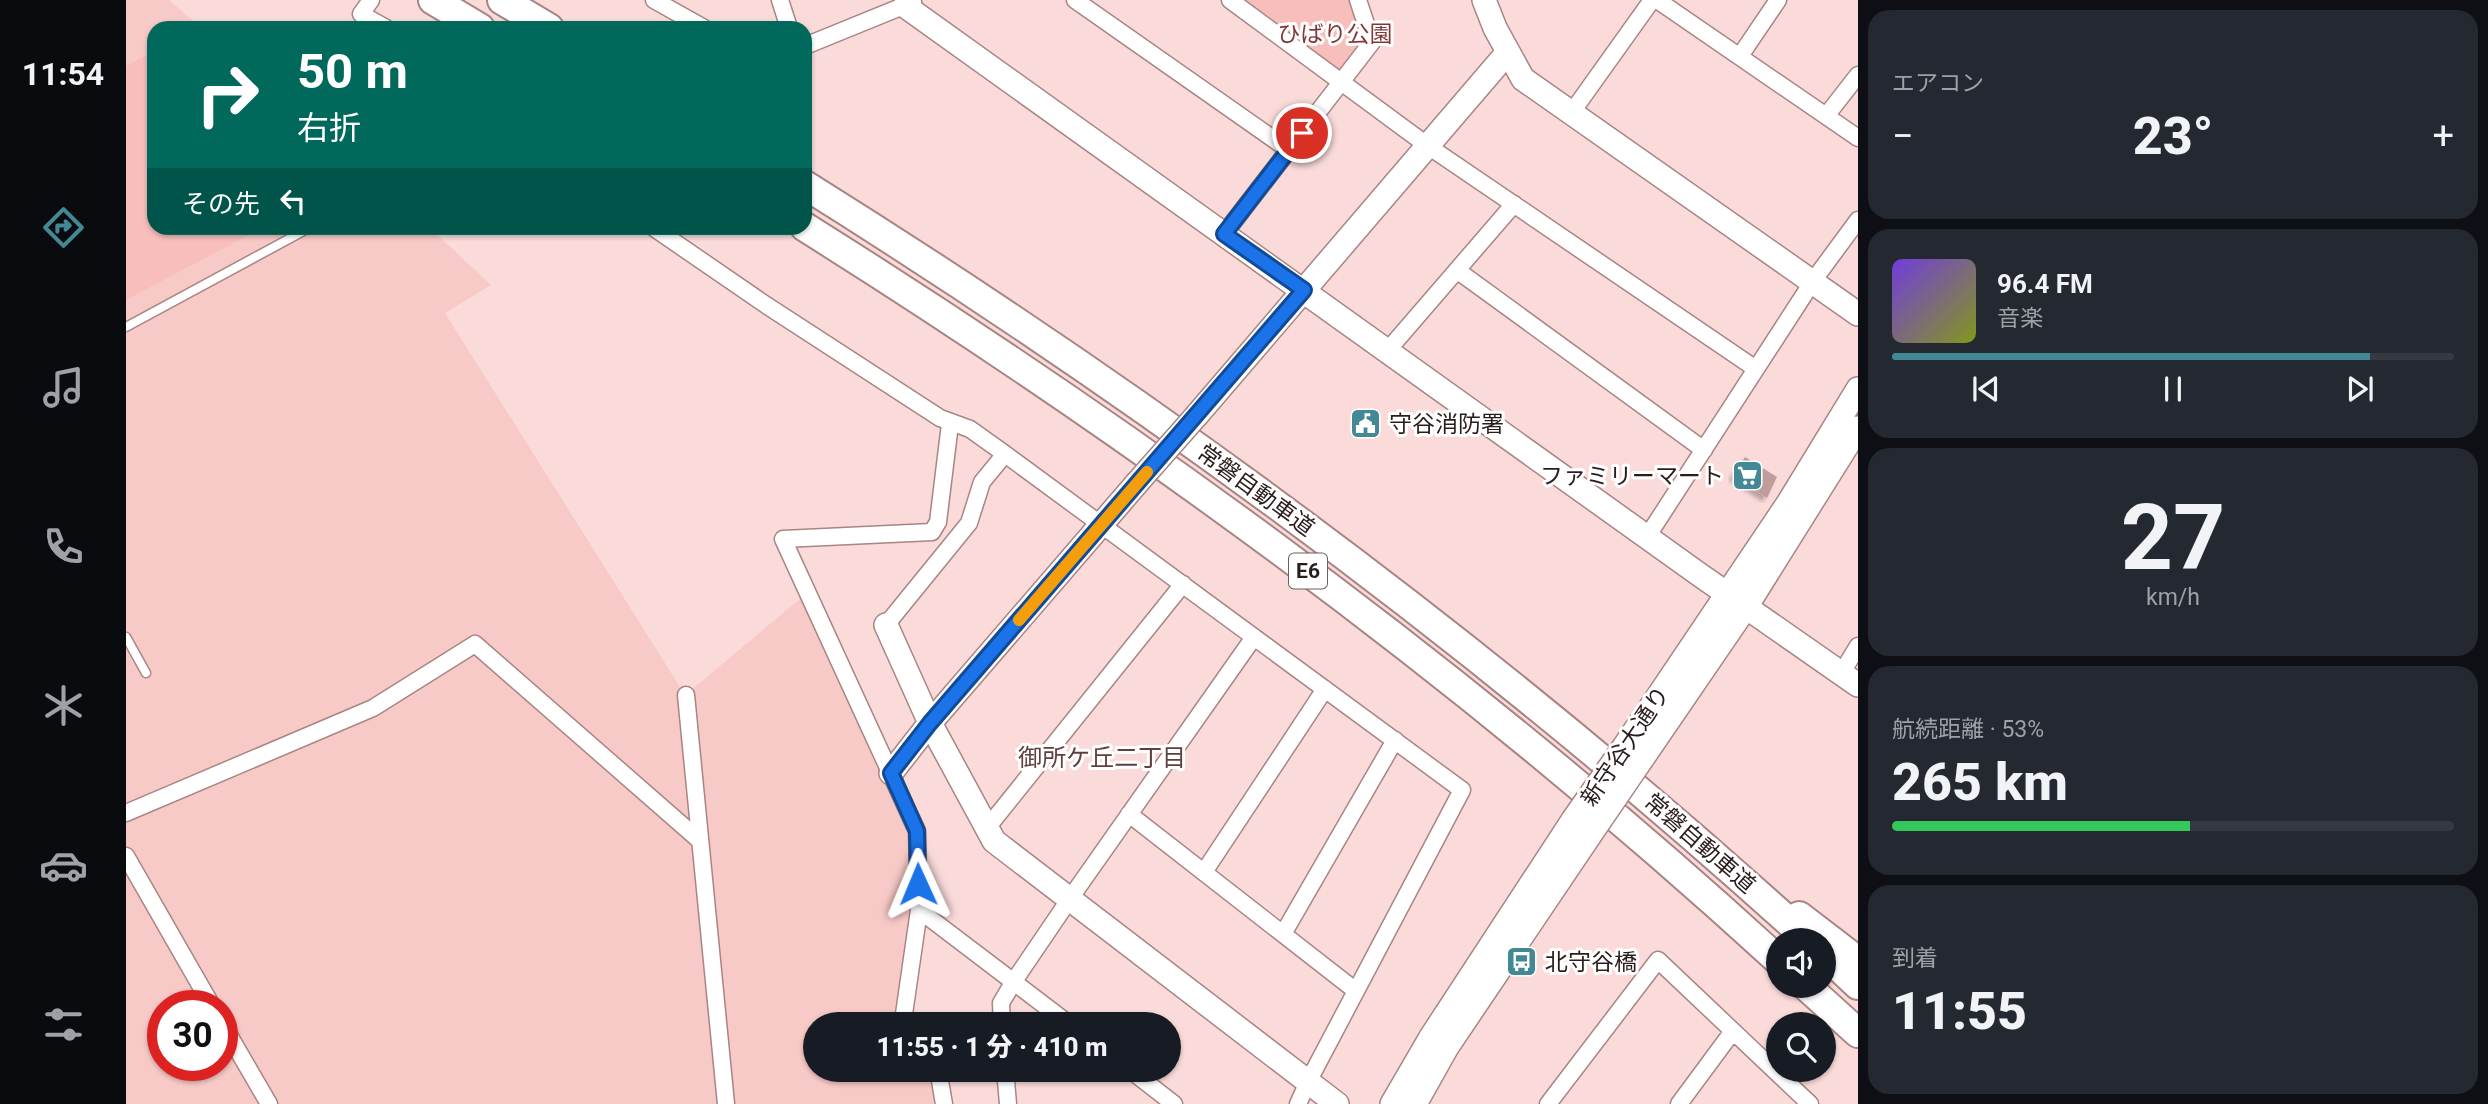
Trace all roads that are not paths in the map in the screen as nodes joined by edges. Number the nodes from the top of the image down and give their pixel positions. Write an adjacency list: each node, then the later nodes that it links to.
1 (371, 0): 13 (street)
2 (433, 0): 14 (highway)
3 (502, 0): 15 (highway)
4 (654, 0): 16 (street)
5 (780, 0): 17 (street)
6 (1075, 0): 27 (street)
7 (1230, 0): 22 (street)
8 (1358, 0): 22 (street)
9 (1484, 0): 19 (street)
10 (1655, 0): 20 (street); 23 (street)
11 (1779, 0): 20 (street)
12 (908, 2): 18 (street); 32 (street)
13 (374, 21)
14 (468, 21)
15 (537, 21)
16 (692, 21)
17 (787, 21)
18 (812, 43)
19 (1508, 52): 23 (street); 26 (street)
20 (1740, 56): 24 (street)
21 (1858, 75): 24 (street)
22 (1342, 82): 26 (street); 27 (street)
23 (1572, 112): 36 (street)
24 (1826, 116): 25 (street)
25 (1858, 138)
26 (1428, 146): 29 (street); 37 (street)
27 (1289, 150): 32 (street)
28 (812, 190): 61 (highway, 常磐自動車道 / E6)
29 (1514, 204): 35 (street); 41 (street)
30 (1858, 220): 36 (street)
31 (812, 232): 75 (highway, 常磐自動車道 / E6)
32 (1224, 234): 37 (street)
33 (296, 235): 39 (lane)
34 (664, 235): 43 (street)
35 (1458, 271): 40 (street); 45 (street)
36 (1813, 281): 38 (street); 41 (street)
37 (1304, 290): 40 (street); 47 (street, bridge)
38 (1858, 314)
39 (126, 327)
40 (1388, 351): 48 (street)
41 (1756, 369): 45 (street)
42 (1858, 389): 50 (street, 新守谷大通り)
43 (950, 424): 46 (street); 62 (street)
44 (1858, 428): 50 (street, 新守谷大通り)
45 (1704, 450): 48 (street)
46 (1005, 454): 47 (street); 51 (street)
47 (1101, 526): 49 (street); 59 (street)
48 (1647, 537): 50 (street)
49 (1183, 584): 53 (street); 65 (street)
50 (1737, 601): 56 (street); 61 (street, 新守谷大通り)
51 (887, 625): 59 (street)
52 (126, 637): 55 (lane)
53 (1254, 637): 57 (street); 64 (street)
54 (1858, 646): 56 (street)
55 (146, 673)
56 (1850, 680)
57 (1325, 689): 60 (street); 70 (street)
58 (686, 695): 67 (street)
59 (930, 723): 62 (street); 65 (street)
60 (1395, 740): 74 (street); 81 (street)
61 (1631, 762): 66 (street, 新守谷大通り, bridge); 66 (street, 新守谷大通り, bridge); 68 (highway, 常磐自動車道 / E6)
62 (891, 773): 72 (street)
63 (126, 813): 67 (street)
64 (1129, 814): 70 (street); 71 (street)
65 (987, 828): 71 (street)
66 (1582, 828): 100 (street, 新守谷大通り); 101 (street, 新守谷大通り)
67 (698, 839): 95 (street)
68 (1702, 843): 73 (highway, 常磐自動車道 / E6); 76 (highway)
69 (126, 856): 80 (street)
70 (1204, 872): 74 (street)
71 (1069, 900): 78 (street); 92 (street)
72 (919, 910): 78 (street); 83 (street)
73 (1796, 928)
74 (1283, 934): 81 (street)
75 (1766, 949)
76 (1858, 961)
77 (1836, 964): 79 (highway)
78 (1014, 981): 84 (street); 85 (street)
79 (1858, 985)
80 (203, 990)
81 (1356, 991): 92 (street)
82 (1819, 998): 87 (highway)
83 (904, 1012)
84 (1001, 1012)
85 (1054, 1012)
86 (1734, 1031): 102 (street); 103 (street); 104 (street)
87 (1858, 1033)
88 (238, 1051): 94 (street)
89 (941, 1082): 96 (street)
90 (1007, 1082): 93 (street)
91 (1146, 1082): 97 (street)
92 (1308, 1082): 98 (street); 99 (street)
93 (1011, 1101)
94 (269, 1104)
95 (726, 1104)
96 (944, 1104)
97 (1174, 1104)
98 (1298, 1104)
99 (1337, 1104)
100 (1392, 1104)
101 (1415, 1104)
102 (1548, 1104)
103 (1679, 1104)
104 (1810, 1104)

